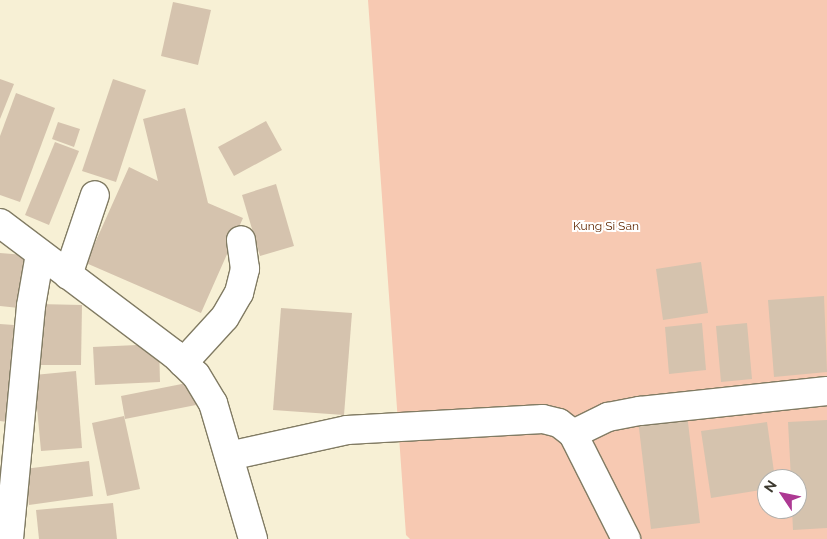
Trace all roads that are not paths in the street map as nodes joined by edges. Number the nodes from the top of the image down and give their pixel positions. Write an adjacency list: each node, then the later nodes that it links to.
1 (96, 196): 5 (street)
2 (0, 223): 4 (street)
3 (241, 240): 6 (street)
4 (40, 254): 5 (street); 10 (street)
5 (68, 275): 6 (street)
6 (183, 363): 9 (street)
7 (827, 391): 8 (street)
8 (573, 434): 9 (street); 12 (street)
9 (229, 456): 11 (street)
10 (9, 539)
11 (252, 539)
12 (626, 539)

